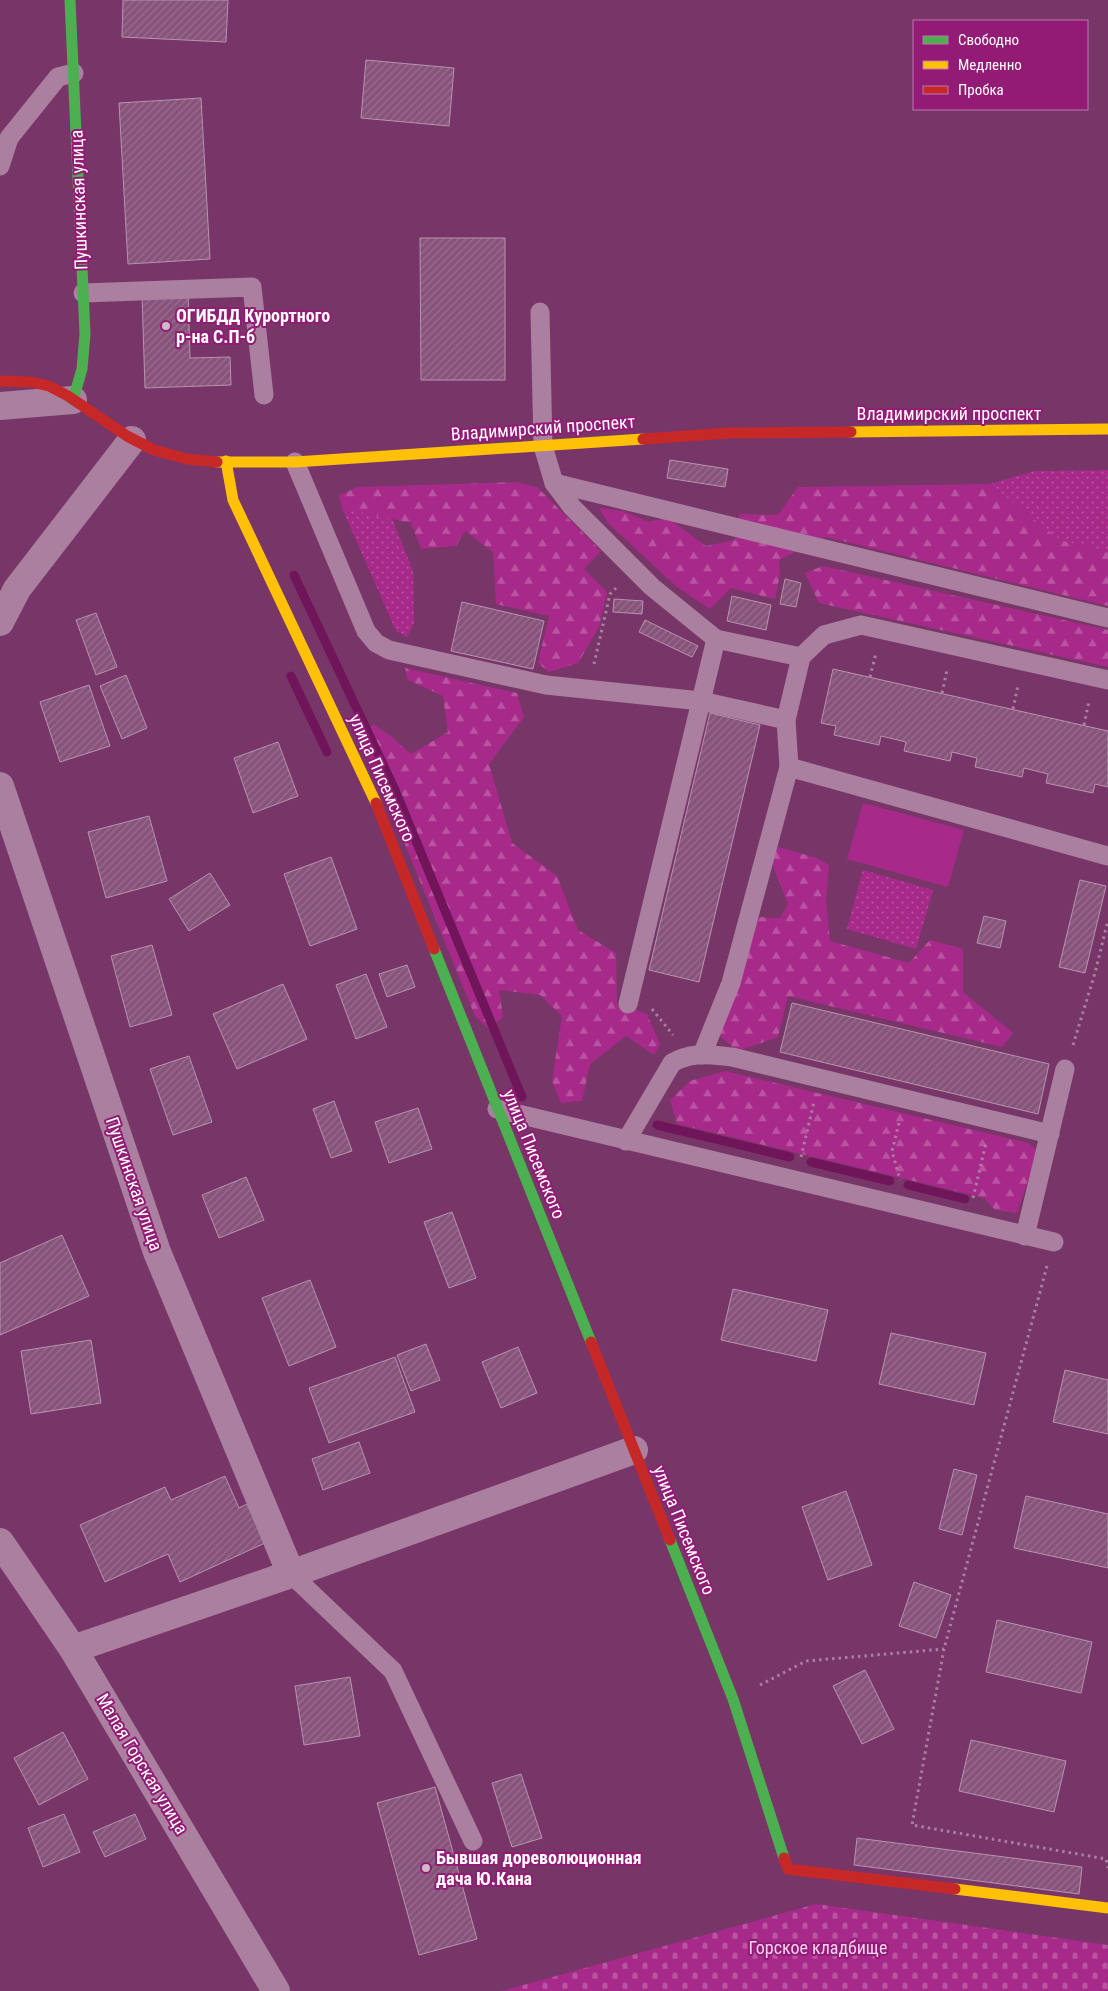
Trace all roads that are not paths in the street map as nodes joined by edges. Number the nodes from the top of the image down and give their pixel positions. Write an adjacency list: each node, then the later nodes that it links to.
1 (70, 0): 2 (street, Пушкинская улица)
2 (74, 73): 3 (lane); 4 (street, Пушкинская улица)
3 (0, 166)
4 (83, 293): 7 (lane); 8 (street, Пушкинская улица)
5 (540, 312): 12 (lane)
6 (0, 381): 8 (street, Владимирский проспект)
7 (264, 395)
8 (73, 400): 9 (street); 11 (street, Владимирский проспект)
9 (0, 406)
10 (1108, 429): 12 (street, Владимирский проспект)
11 (132, 440): 13 (street, Владимирский проспект); 17 (street)
12 (543, 446): 14 (street, Владимирский проспект); 15 (lane)
13 (226, 461): 14 (street, Владимирский проспект); 29 (street, улица Писемского)
14 (295, 462): 21 (lane)
15 (554, 483): 16 (lane); 18 (lane)
16 (1108, 618)
17 (0, 622)
18 (716, 639): 19 (lane); 21 (lane)
19 (801, 658): 20 (lane); 22 (lane)
20 (1108, 680)
21 (701, 701): 22 (lane); 26 (lane)
22 (786, 720): 23 (lane)
23 (789, 767): 25 (lane); 27 (lane)
24 (0, 786): 36 (street, Пушкинская улица)
25 (1108, 856)
26 (630, 995)
27 (693, 1055): 30 (lane); 31 (lane)
28 (1065, 1069): 30 (lane)
29 (498, 1110): 31 (lane); 34 (street, улица Писемского)
30 (1050, 1134): 32 (lane)
31 (626, 1141): 32 (lane)
32 (1025, 1236): 33 (lane)
33 (1054, 1242)
34 (634, 1450): 36 (street); 39 (street, улица Писемского)
35 (0, 1542): 37 (street, Малая Горская улица)
36 (291, 1574): 37 (street); 38 (lane)
37 (73, 1649): 40 (street, Малая Горская улица)
38 (473, 1842)
39 (1108, 1908)
40 (276, 1991)

